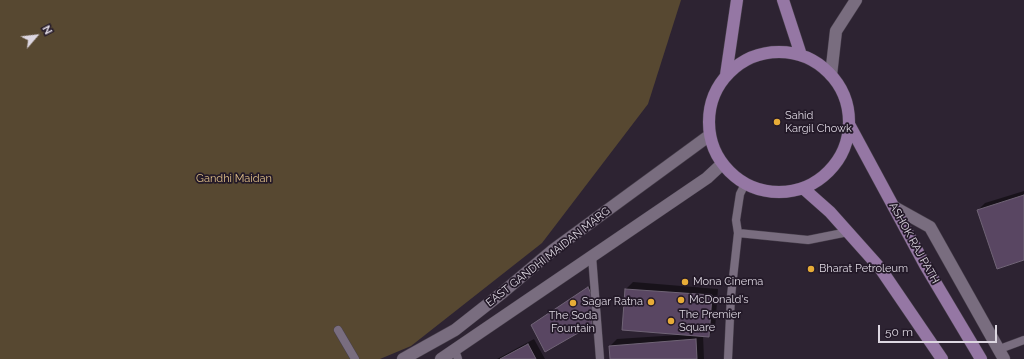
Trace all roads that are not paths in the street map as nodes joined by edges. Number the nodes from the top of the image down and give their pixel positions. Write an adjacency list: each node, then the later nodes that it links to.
1 (737, 0): 5 (main road)
2 (783, 0): 4 (main road)
3 (855, 0): 6 (main road)
4 (801, 55): 5 (main road); 6 (main road)
5 (726, 75): 8 (main road)
6 (832, 75): 7 (main road)
7 (850, 126): 11 (main road); 12 (main road, ASHOK RAJ PATH)
8 (710, 135): 9 (main road); 21 (main road, EAST GANDHI MAIDAN MARG)
9 (722, 164): 10 (main road); 15 (main road)
10 (745, 184): 11 (main road); 14 (lane)
11 (804, 189): 13 (main road)
12 (894, 207): 19 (main road); 26 (main road, ASHOK RAJ PATH)
13 (848, 232): 14 (lane); 25 (main road)
14 (738, 233): 24 (lane)
15 (592, 256): 18 (main road); 23 (lane)
16 (338, 330): 20 (lane)
17 (1024, 340): 19 (lane)
18 (456, 354): 22 (main road)
19 (1001, 354)
20 (355, 359)
21 (403, 359)
22 (441, 359)
23 (600, 359)
24 (728, 359)
25 (942, 359)
26 (980, 359)

